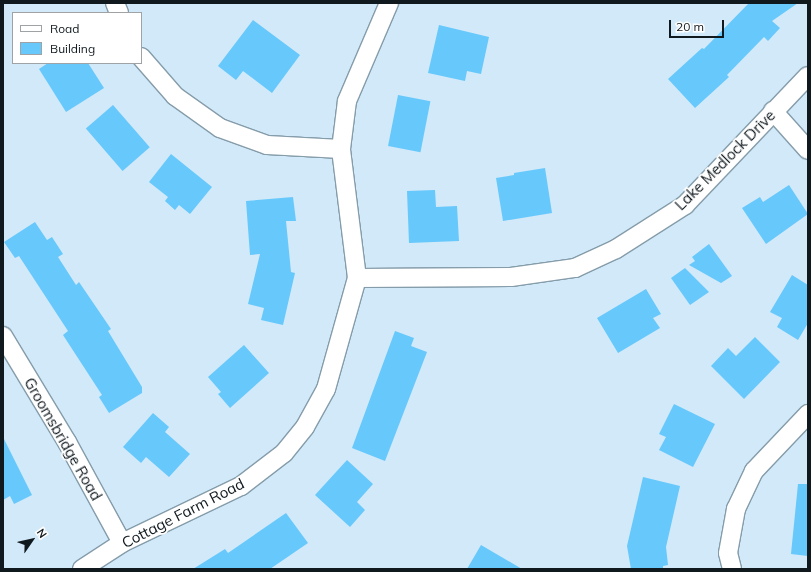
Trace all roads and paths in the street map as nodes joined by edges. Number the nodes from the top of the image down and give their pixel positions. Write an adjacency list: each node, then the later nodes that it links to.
1 (114, 3): 3 (street)
2 (389, 3): 7 (street, Cottage Farm Road)
3 (118, 12)
4 (142, 57): 7 (street)
5 (808, 76): 6 (street, Lake Medlock Drive)
6 (773, 111): 8 (street); 9 (street, Lake Medlock Drive)
7 (340, 149): 9 (street, Cottage Farm Road)
8 (808, 150)
9 (357, 278): 12 (street, Cottage Farm Road)
10 (3, 336): 12 (street, Groomsbridge Road)
11 (808, 414): 14 (street)
12 (122, 542): 13 (street, Cottage Farm Road)
13 (82, 569)
14 (732, 569)

